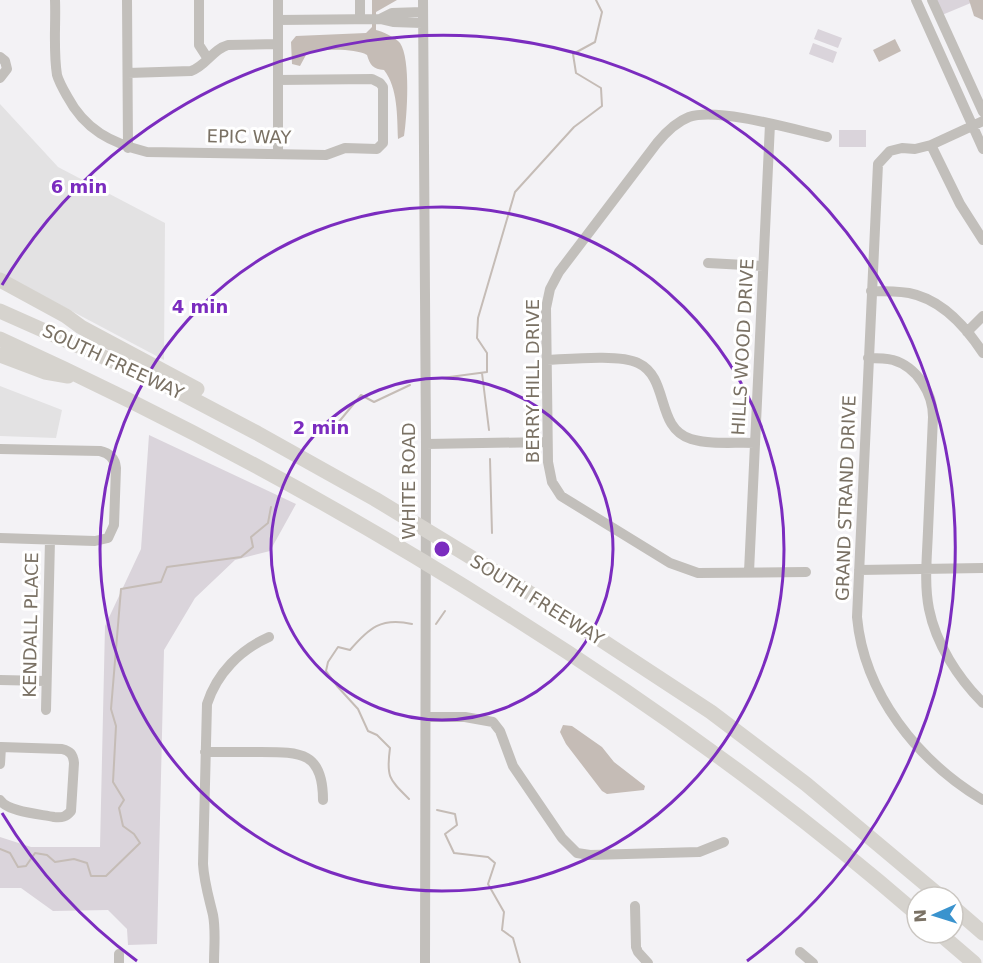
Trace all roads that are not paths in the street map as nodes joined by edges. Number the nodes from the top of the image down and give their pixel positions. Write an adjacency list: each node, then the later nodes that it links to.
1 (55, 0): 22 (street, EPIC WAY)
2 (127, 0): 14 (street)
3 (200, 0): 13 (street)
4 (278, 0): 10 (street)
5 (360, 0): 9 (street)
6 (916, 0): 18 (street)
7 (932, 0): 17 (street)
8 (422, 12): 9 (street); 44 (street, WHITE ROAD)
9 (369, 19): 10 (street)
10 (278, 20): 11 (street)
11 (278, 44): 13 (street); 16 (street)
12 (0, 57): 15 (street)
13 (208, 59): 14 (street)
14 (128, 73): 22 (street)
15 (0, 78)
16 (278, 80): 24 (street); 24 (street, EPIC WAY)
17 (983, 112)
18 (978, 123): 21 (street); 23 (street)
19 (770, 124): 20 (street, BERRY HILL DRIVE); 27 (street, HILLS WOOD DRIVE); 39 (street, BERRY HILL DRIVE)
20 (827, 137)
21 (931, 145): 25 (street); 29 (street, GRAND STRAND DRIVE)
22 (128, 148): 24 (street, EPIC WAY)
23 (983, 149)
24 (278, 154)
25 (983, 240)
26 (708, 263): 27 (street)
27 (763, 266): 43 (street, HILLS WOOD DRIVE)
28 (0, 280): 33 (highway)
29 (872, 291): 34 (street); 38 (street, GRAND STRAND DRIVE)
30 (0, 293): 33 (highway)
31 (0, 311): 41 (highway, SOUTH FREEWAY)
32 (983, 316): 34 (street)
33 (81, 327): 41 (highway)
34 (967, 332): 36 (street)
35 (0, 339): 40 (highway, SOUTH FREEWAY)
36 (983, 353)
37 (0, 355): 40 (highway)
38 (868, 358): 49 (street); 50 (street, GRAND STRAND DRIVE)
39 (547, 360): 42 (street, BERRY HILL DRIVE); 43 (street)
40 (89, 380): 67 (highway, SOUTH FREEWAY)
41 (257, 433): 66 (highway, SOUTH FREEWAY)
42 (547, 442): 44 (street); 52 (street, BERRY HILL DRIVE)
43 (755, 443): 52 (street, HILLS WOOD DRIVE)
44 (426, 444): 58 (street, WHITE ROAD)
45 (0, 449): 47 (street)
46 (0, 538): 47 (street)
47 (50, 540): 55 (street, KENDALL PLACE)
48 (983, 568): 49 (street)
49 (926, 569): 50 (street); 56 (street)
50 (859, 570): 64 (street, GRAND STRAND DRIVE)
51 (806, 572): 52 (street, BERRY HILL DRIVE)
52 (749, 573)
53 (269, 637): 60 (street)
54 (0, 680): 55 (street)
55 (46, 681): 57 (street, KENDALL PLACE)
56 (983, 703)
57 (46, 710)
58 (426, 717): 65 (street); 74 (street, WHITE ROAD)
59 (1, 742): 61 (street); 62 (street)
60 (205, 752): 63 (street); 73 (street)
61 (0, 764)
62 (0, 800)
63 (323, 800)
64 (983, 800)
65 (724, 842)
66 (927, 885)
67 (905, 904)
68 (635, 906): 75 (street)
69 (965, 917): 70 (highway)
70 (983, 933)
71 (953, 945): 77 (highway)
72 (800, 952): 76 (street)
73 (214, 963)
74 (425, 963)
75 (648, 963)
76 (813, 963)
77 (974, 963)

